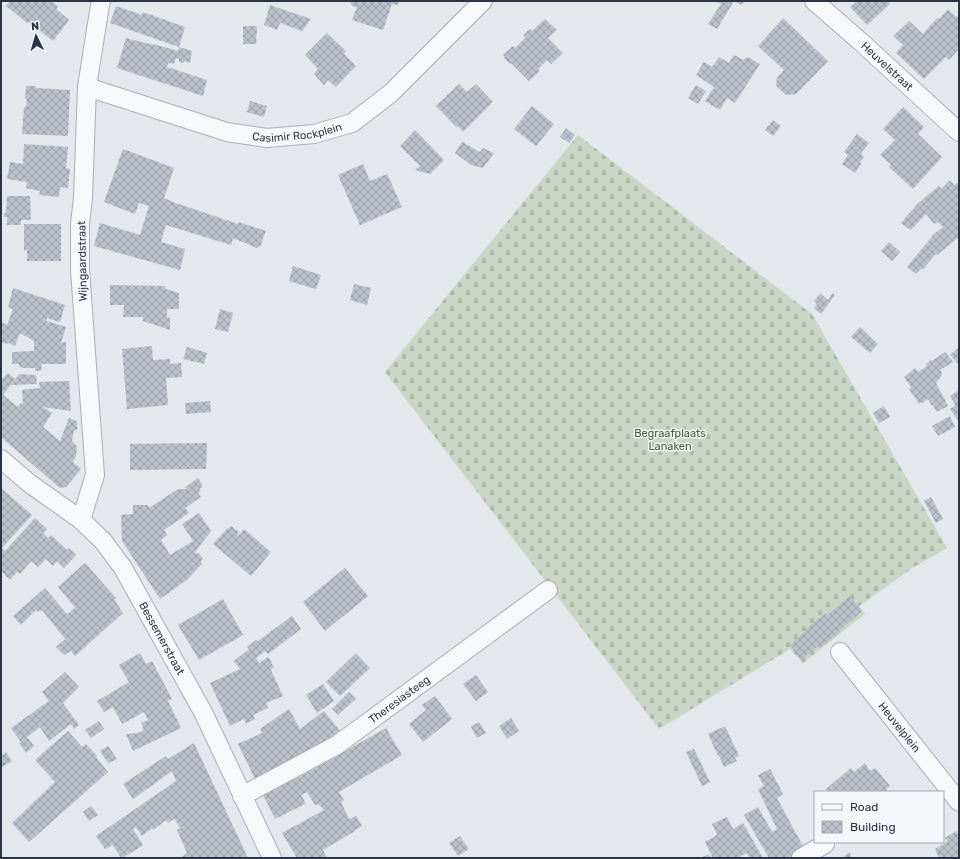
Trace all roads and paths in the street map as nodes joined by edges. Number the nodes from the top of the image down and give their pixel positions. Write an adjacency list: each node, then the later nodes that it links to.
1 (101, 1): 5 (street, Wijngaardstraat)
2 (483, 1): 4 (street, Casimir Rockplein)
3 (814, 1): 6 (street, Heuvelstraat)
4 (471, 7): 5 (street, Casimir Rockplein)
5 (87, 87): 8 (street, Wijngaardstraat)
6 (959, 132)
7 (1, 459): 8 (street, Bessemerstraat)
8 (81, 520): 11 (street, Bessemerstraat)
9 (548, 590): 11 (street, Theresiasteeg)
10 (840, 652): 12 (street, Heuvelplein)
11 (242, 796): 14 (street, Bessemerstraat)
12 (959, 802)
13 (825, 844): 15 (street)
14 (272, 858)
15 (801, 858)

